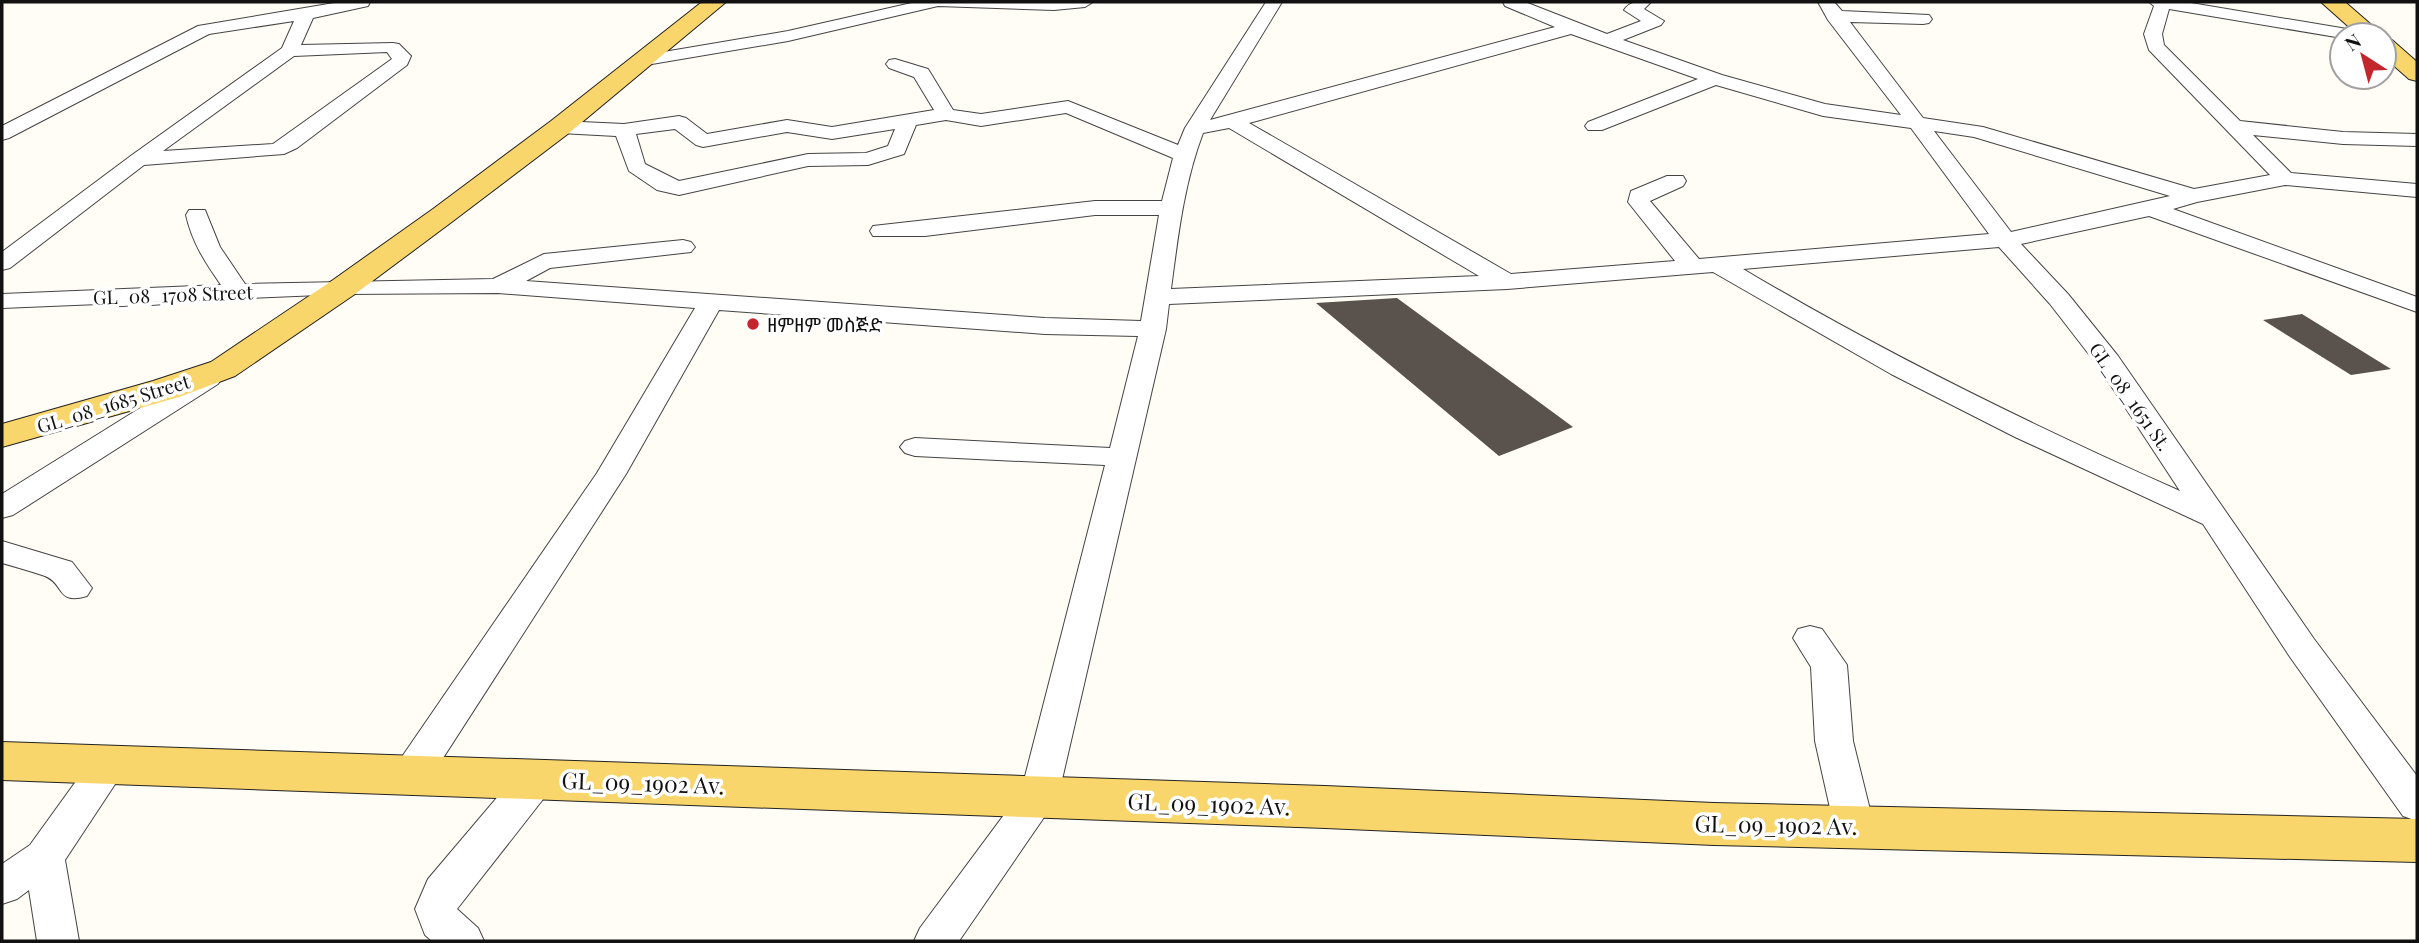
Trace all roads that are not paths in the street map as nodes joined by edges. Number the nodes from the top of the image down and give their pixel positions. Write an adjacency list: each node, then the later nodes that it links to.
1 (362, 2): 13 (street)
2 (715, 2): 21 (main road, GL_08_1685 Street)
3 (934, 2): 21 (street)
4 (941, 2): 5 (street)
5 (1086, 2)
6 (1274, 2): 31 (street)
7 (1511, 2): 16 (street)
8 (2157, 2): 10 (street)
9 (2332, 2): 15 (main road)
10 (2163, 3): 17 (street); 32 (street)
11 (1632, 6): 18 (street)
12 (1830, 9): 14 (street); 28 (street, GL_08_1651 St.)
13 (306, 14): 19 (street); 34 (street)
14 (1923, 19)
15 (2355, 21)
16 (1573, 28): 18 (street); 27 (street)
17 (2328, 31)
18 (1606, 41): 24 (street)
19 (290, 51): 37 (street); 37 (street)
20 (2398, 57): 23 (main road)
21 (640, 61): 30 (main road, GL_08_1685 Street)
22 (895, 64): 25 (street)
23 (2417, 74)
24 (1715, 79): 28 (street); 29 (street)
25 (946, 114): 26 (street); 36 (street)
26 (908, 120): 33 (street); 33 (street)
27 (1232, 122): 31 (street); 50 (street)
28 (1918, 122): 41 (street); 46 (street, GL_08_1651 St.)
29 (1595, 126)
30 (560, 127): 33 (street); 52 (main road, GL_08_1685 Street)
31 (1195, 128): 36 (street)
32 (2235, 128): 35 (street); 38 (street)
33 (624, 131)
34 (2, 135)
35 (2417, 140)
36 (1184, 155): 42 (street)
37 (139, 159): 48 (street)
38 (2285, 179): 40 (street, GL_08_1708 Street); 41 (street, GL_08_1708 Street)
39 (1675, 181): 49 (street)
40 (2417, 191)
41 (2193, 196): 43 (street, GL_08_1708 Street)
42 (1171, 208): 45 (street); 57 (street)
43 (2151, 209): 46 (street, GL_08_1708 Street); 56 (street)
44 (197, 215): 53 (street)
45 (881, 231)
46 (2006, 240): 49 (street, GL_08_1708 Street); 63 (street, GL_08_1651 St.)
47 (683, 247): 51 (street)
48 (2, 263)
49 (1706, 266): 50 (street, GL_08_1708 Street); 63 (street)
50 (1507, 282): 57 (street, GL_08_1708 Street)
51 (498, 286): 52 (street, GL_08_1708 Street); 55 (street, GL_08_1708 Street)
52 (344, 287): 53 (street, GL_08_1708 Street); 58 (main road, GL_08_1685 Street)
53 (237, 291): 54 (street, GL_08_1708 Street)
54 (2, 300)
55 (710, 303): 57 (street, GL_08_1708 Street); 69 (street)
56 (2417, 305)
57 (1155, 313): 61 (street)
58 (223, 369): 59 (main road, GL_08_1685 Street); 62 (street)
59 (2, 436)
60 (915, 447): 61 (street)
61 (1121, 457): 71 (street)
62 (2, 508)
63 (2216, 518): 72 (street, GL_08_1651 St.)
64 (2, 552): 65 (street)
65 (75, 588)
66 (1810, 638): 73 (street)
67 (2, 761): 68 (main road, GL_09_1902 Av.)
68 (108, 766): 69 (main road, GL_09_1902 Av.); 75 (street)
69 (411, 775): 70 (main road, GL_09_1902 Av.)
70 (537, 778): 71 (main road, GL_09_1902 Av.); 78 (street)
71 (1039, 797): 73 (main road, GL_09_1902 Av.); 79 (street)
72 (2417, 805)
73 (1854, 826): 74 (main road, GL_09_1902 Av.)
74 (2417, 841)
75 (44, 858): 76 (street); 77 (street)
76 (2, 886)
77 (58, 941)
78 (463, 941)
79 (935, 941)

